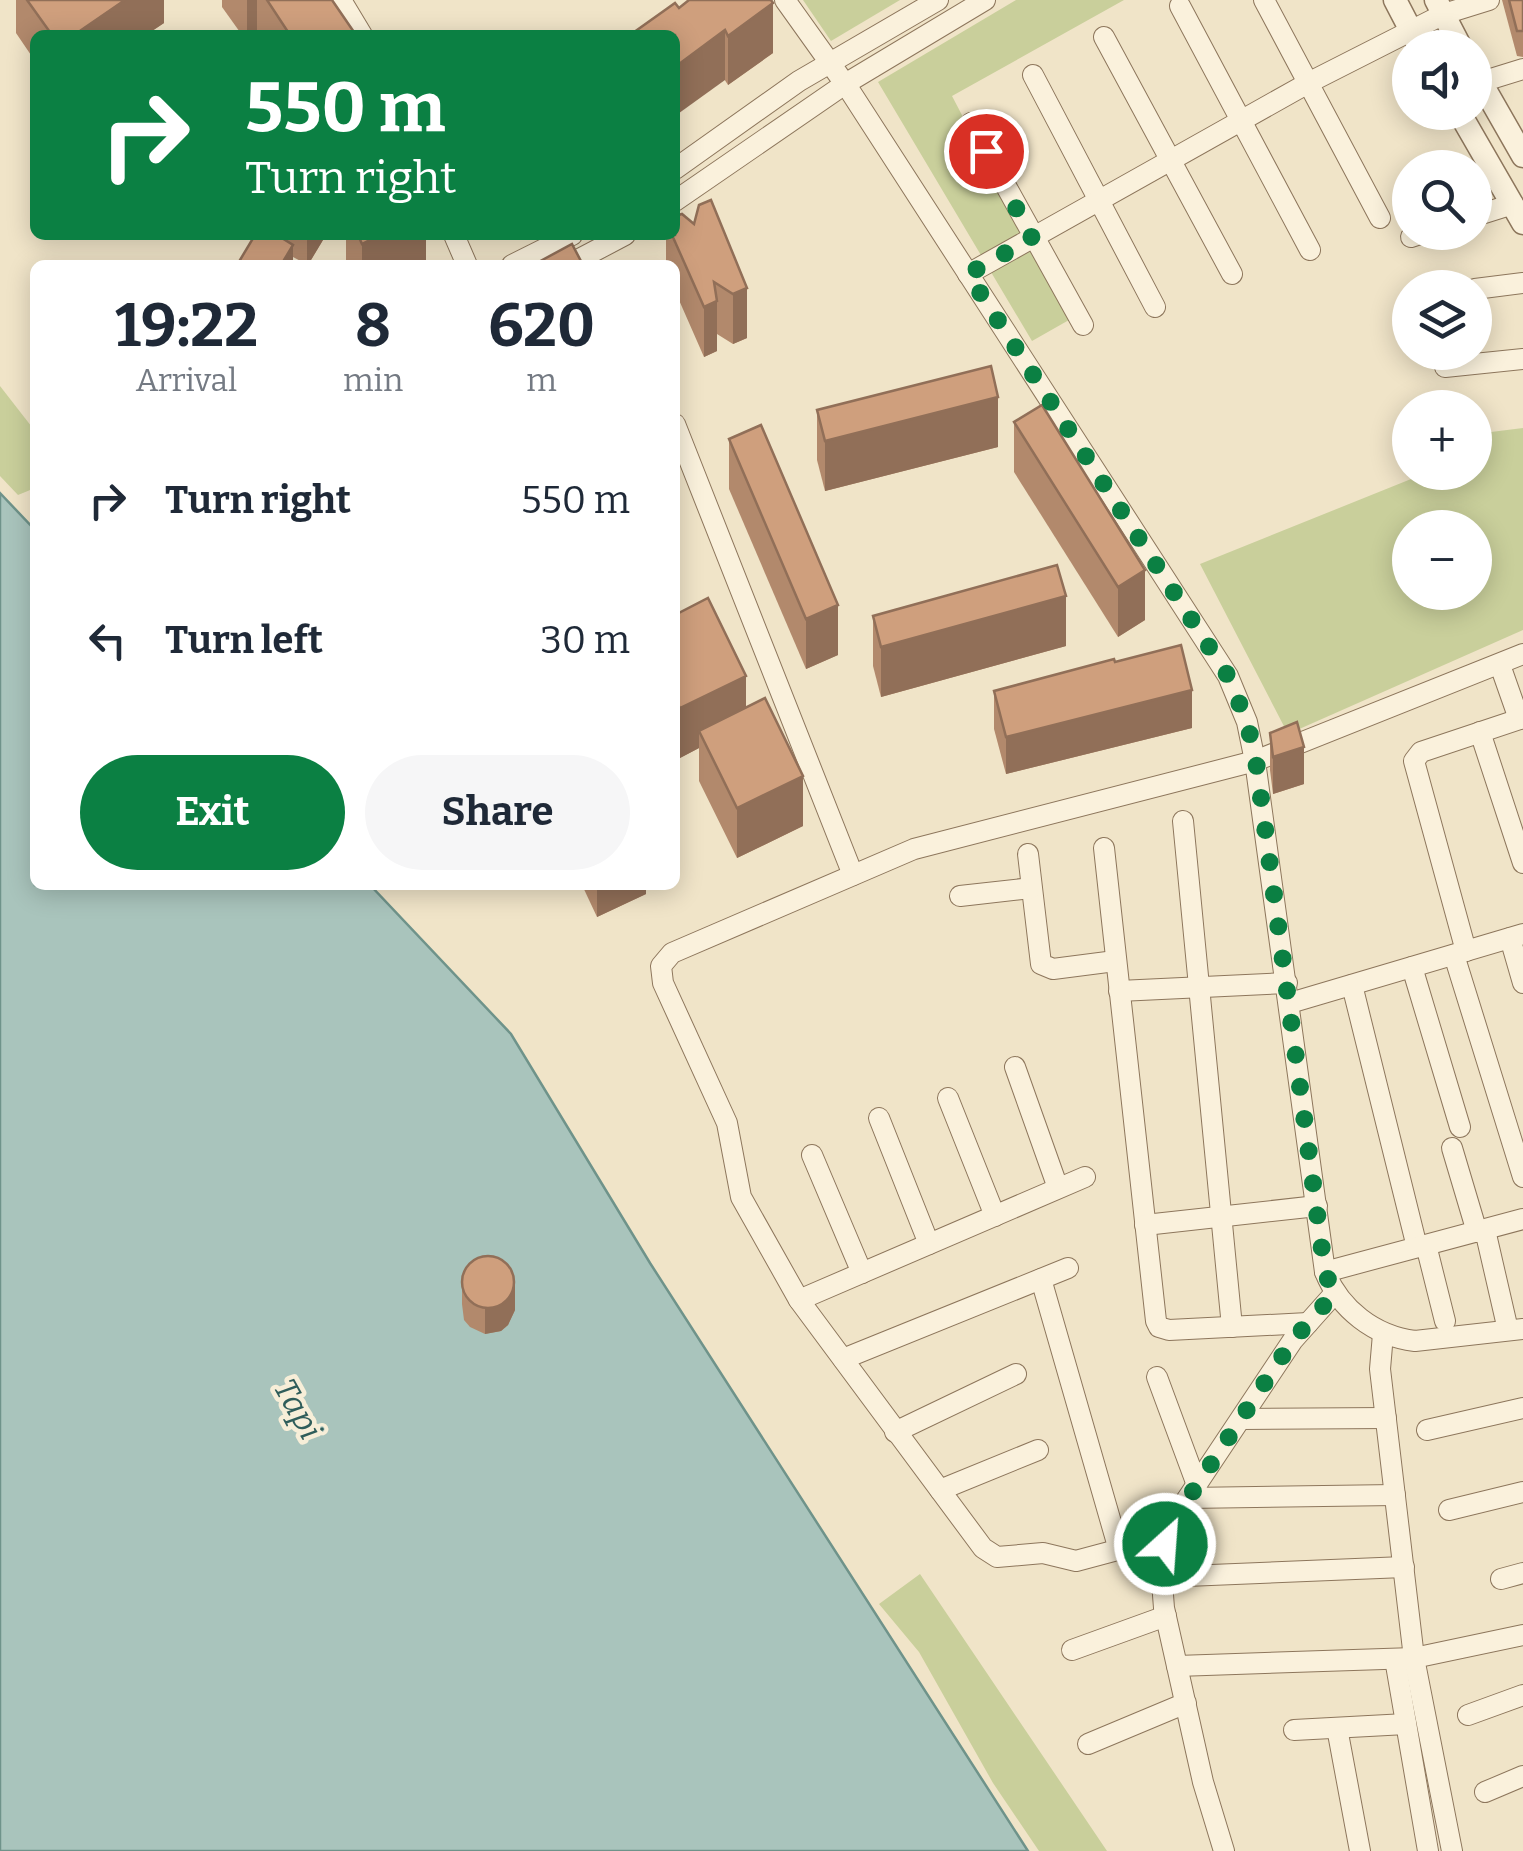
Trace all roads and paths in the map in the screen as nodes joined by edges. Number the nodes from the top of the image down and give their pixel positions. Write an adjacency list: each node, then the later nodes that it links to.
1 (341, 0): 10 (street)
2 (785, 0): 16 (street)
3 (938, 0): 16 (street)
4 (985, 0): 21 (street)
5 (1264, 0): 20 (street)
6 (1395, 0): 11 (street)
7 (1489, 0): 9 (street)
8 (1180, 6): 23 (street)
9 (1440, 7): 12 (street); 13 (street)
10 (359, 30)
11 (1410, 30)
12 (1422, 30)
13 (1452, 30)
14 (1104, 37): 27 (street)
15 (1392, 48): 20 (street)
16 (831, 64): 21 (street); 28 (street)
17 (1523, 69): 19 (street)
18 (1033, 75): 30 (street)
19 (1492, 75)
20 (1310, 82): 23 (street); 33 (street)
21 (846, 84): 29 (street); 40 (street)
22 (1492, 102): 26 (street)
23 (1239, 120): 27 (street); 37 (street)
24 (971, 122): 34 (street)
25 (1470, 130): 31 (street)
26 (1523, 156)
27 (1172, 158): 30 (street); 41 (street)
28 (680, 165)
29 (680, 198)
30 (1100, 201): 34 (street); 44 (street)
31 (1518, 213): 32 (street)
32 (1492, 215)
33 (1380, 218)
34 (1032, 238): 40 (street); 45 (street)
35 (562, 240): 38 (street)
36 (606, 249): 39 (street)
37 (1310, 250)
38 (522, 260)
39 (580, 260)
40 (968, 274): 53 (street)
41 (1232, 274)
42 (1523, 283): 43 (street)
43 (1492, 288)
44 (1155, 307)
45 (1083, 325)
46 (1523, 359): 47 (street)
47 (1492, 362)
48 (680, 437): 58 (street)
49 (1523, 654): 50 (street)
50 (1500, 664): 51 (street); 53 (street)
51 (1521, 718): 52 (street)
52 (1480, 732): 57 (street); 62 (street)
53 (1256, 761): 58 (street); 69 (street)
54 (1183, 820): 67 (street)
55 (1104, 848): 63 (street)
56 (1028, 854): 59 (street)
57 (1523, 863)
58 (852, 875): 92 (street)
59 (1031, 888): 60 (street); 63 (street)
60 (960, 896)
61 (1516, 936): 62 (street); 65 (street)
62 (1460, 953): 64 (street); 77 (street)
63 (1115, 961): 68 (street)
64 (1412, 967): 66 (street); 73 (street)
65 (1523, 983)
66 (1352, 984): 69 (street); 86 (street)
67 (1199, 986): 68 (street); 69 (street); 81 (street)
68 (1119, 991): 83 (street)
69 (1288, 993): 79 (street)
70 (1015, 1068): 78 (street)
71 (948, 1098): 80 (street)
72 (879, 1118): 85 (street)
73 (1460, 1127)
74 (1452, 1148): 84 (street)
75 (812, 1155): 89 (street)
76 (1085, 1177): 78 (street)
77 (1523, 1178)
78 (1058, 1188): 80 (street)
79 (1317, 1206): 81 (street); 88 (street)
80 (995, 1216): 85 (street)
81 (1222, 1217): 83 (street); 95 (street)
82 (1523, 1220): 84 (street)
83 (1145, 1226): 95 (street)
84 (1481, 1230): 86 (street); 96 (street)
85 (929, 1244): 89 (street)
86 (1421, 1246): 88 (street); 93 (street)
87 (1068, 1268): 90 (street)
88 (1325, 1272): 91 (street)
89 (862, 1273): 92 (street)
90 (1040, 1279): 98 (street); 113 (street)
91 (1334, 1294): 94 (street); 97 (street)
92 (800, 1300): 98 (street)
93 (1445, 1321)
94 (1308, 1324): 95 (street); 103 (street)
95 (1232, 1327)
96 (1516, 1330): 97 (street)
97 (1384, 1334): 102 (street)
98 (842, 1359): 105 (street)
99 (1016, 1374): 105 (street)
100 (1157, 1377): 108 (street)
101 (1523, 1408): 104 (street)
102 (1386, 1418): 103 (street); 110 (street)
103 (1242, 1419): 108 (street)
104 (1427, 1430)
105 (896, 1432): 107 (street)
106 (1038, 1450): 107 (street)
107 (940, 1490): 113 (street)
108 (1193, 1491): 110 (street); 112 (street)
109 (1523, 1492): 111 (street)
110 (1395, 1496): 114 (street)
111 (1450, 1510)
112 (1165, 1544): 113 (street); 116 (street)
113 (1119, 1550)
114 (1404, 1567): 116 (street); 121 (street)
115 (1523, 1573): 117 (street)
116 (1162, 1577): 118 (street)
117 (1500, 1580)
118 (1166, 1616): 120 (street); 122 (street)
119 (1523, 1635): 121 (street)
120 (1072, 1650)
121 (1405, 1659): 122 (street); 126 (street); 135 (street)
122 (1177, 1666): 124 (street)
123 (1523, 1694): 125 (street)
124 (1186, 1704): 129 (street); 132 (street)
125 (1468, 1715)
126 (1406, 1724): 127 (street); 134 (street)
127 (1337, 1728): 128 (street); 133 (street)
128 (1294, 1730)
129 (1088, 1744)
130 (1523, 1776): 131 (street)
131 (1485, 1792)
132 (1224, 1851)
133 (1360, 1851)
134 (1428, 1851)
135 (1451, 1851)

